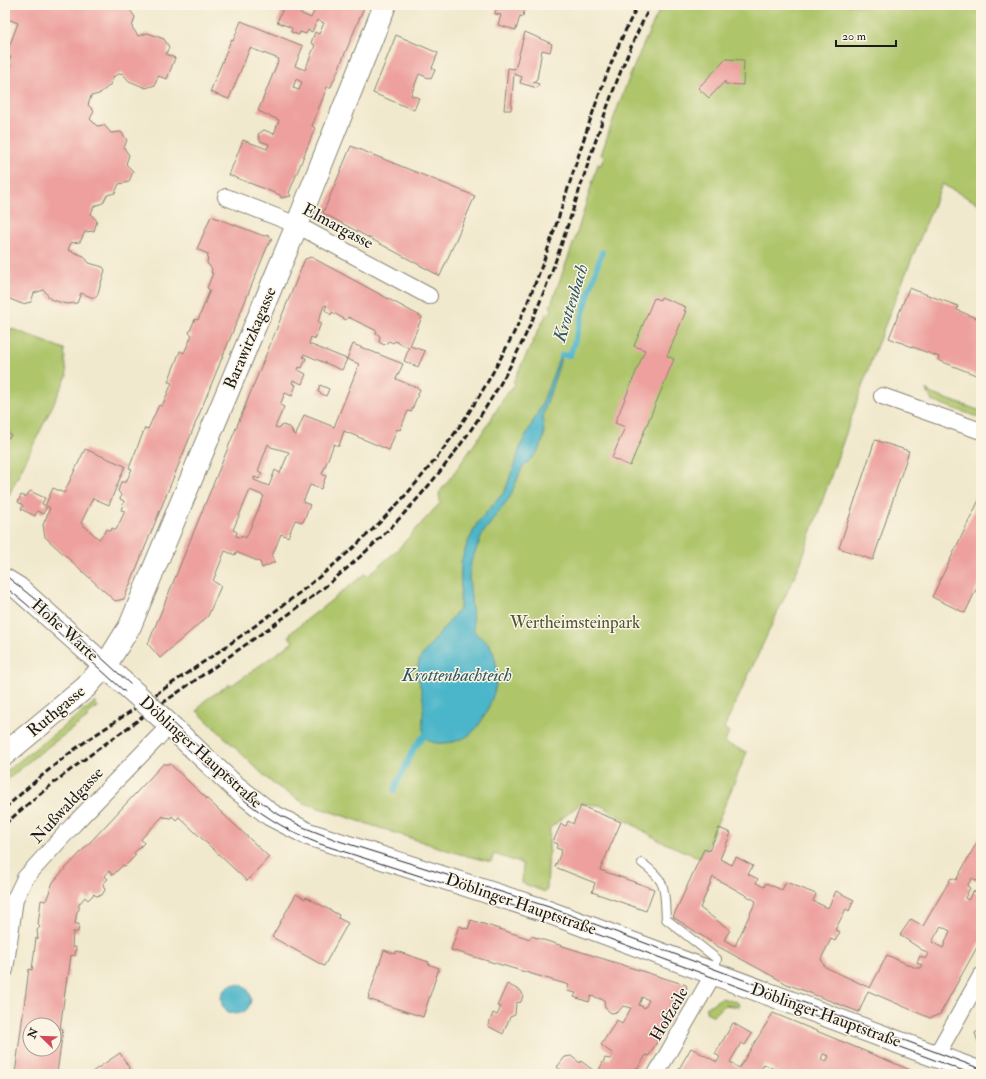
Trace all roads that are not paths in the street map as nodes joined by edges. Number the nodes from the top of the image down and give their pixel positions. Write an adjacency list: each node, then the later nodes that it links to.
1 (385, 5): 3 (main road, Barawitzkagasse)
2 (226, 197): 3 (street, Elmargasse)
3 (297, 224): 4 (street, Elmargasse); 8 (main road, Barawitzkagasse)
4 (429, 296)
5 (882, 396): 6 (street)
6 (981, 430)
7 (5, 580): 8 (main road, Hohe Warte)
8 (105, 666): 9 (main road, Döblinger Hauptstraße, bridge); 10 (main road, Ruthgasse)
9 (166, 721): 12 (street, Nußwaldgasse); 13 (main road, Döblinger Hauptstraße)
10 (5, 754)
11 (642, 863): 13 (lane)
12 (5, 970)
13 (714, 973): 15 (main road, Döblinger Hauptstraße); 17 (street, Hofzeile)
14 (981, 976): 15 (street)
15 (936, 1056): 16 (main road, Döblinger Hauptstraße)
16 (981, 1073)
17 (656, 1074)

